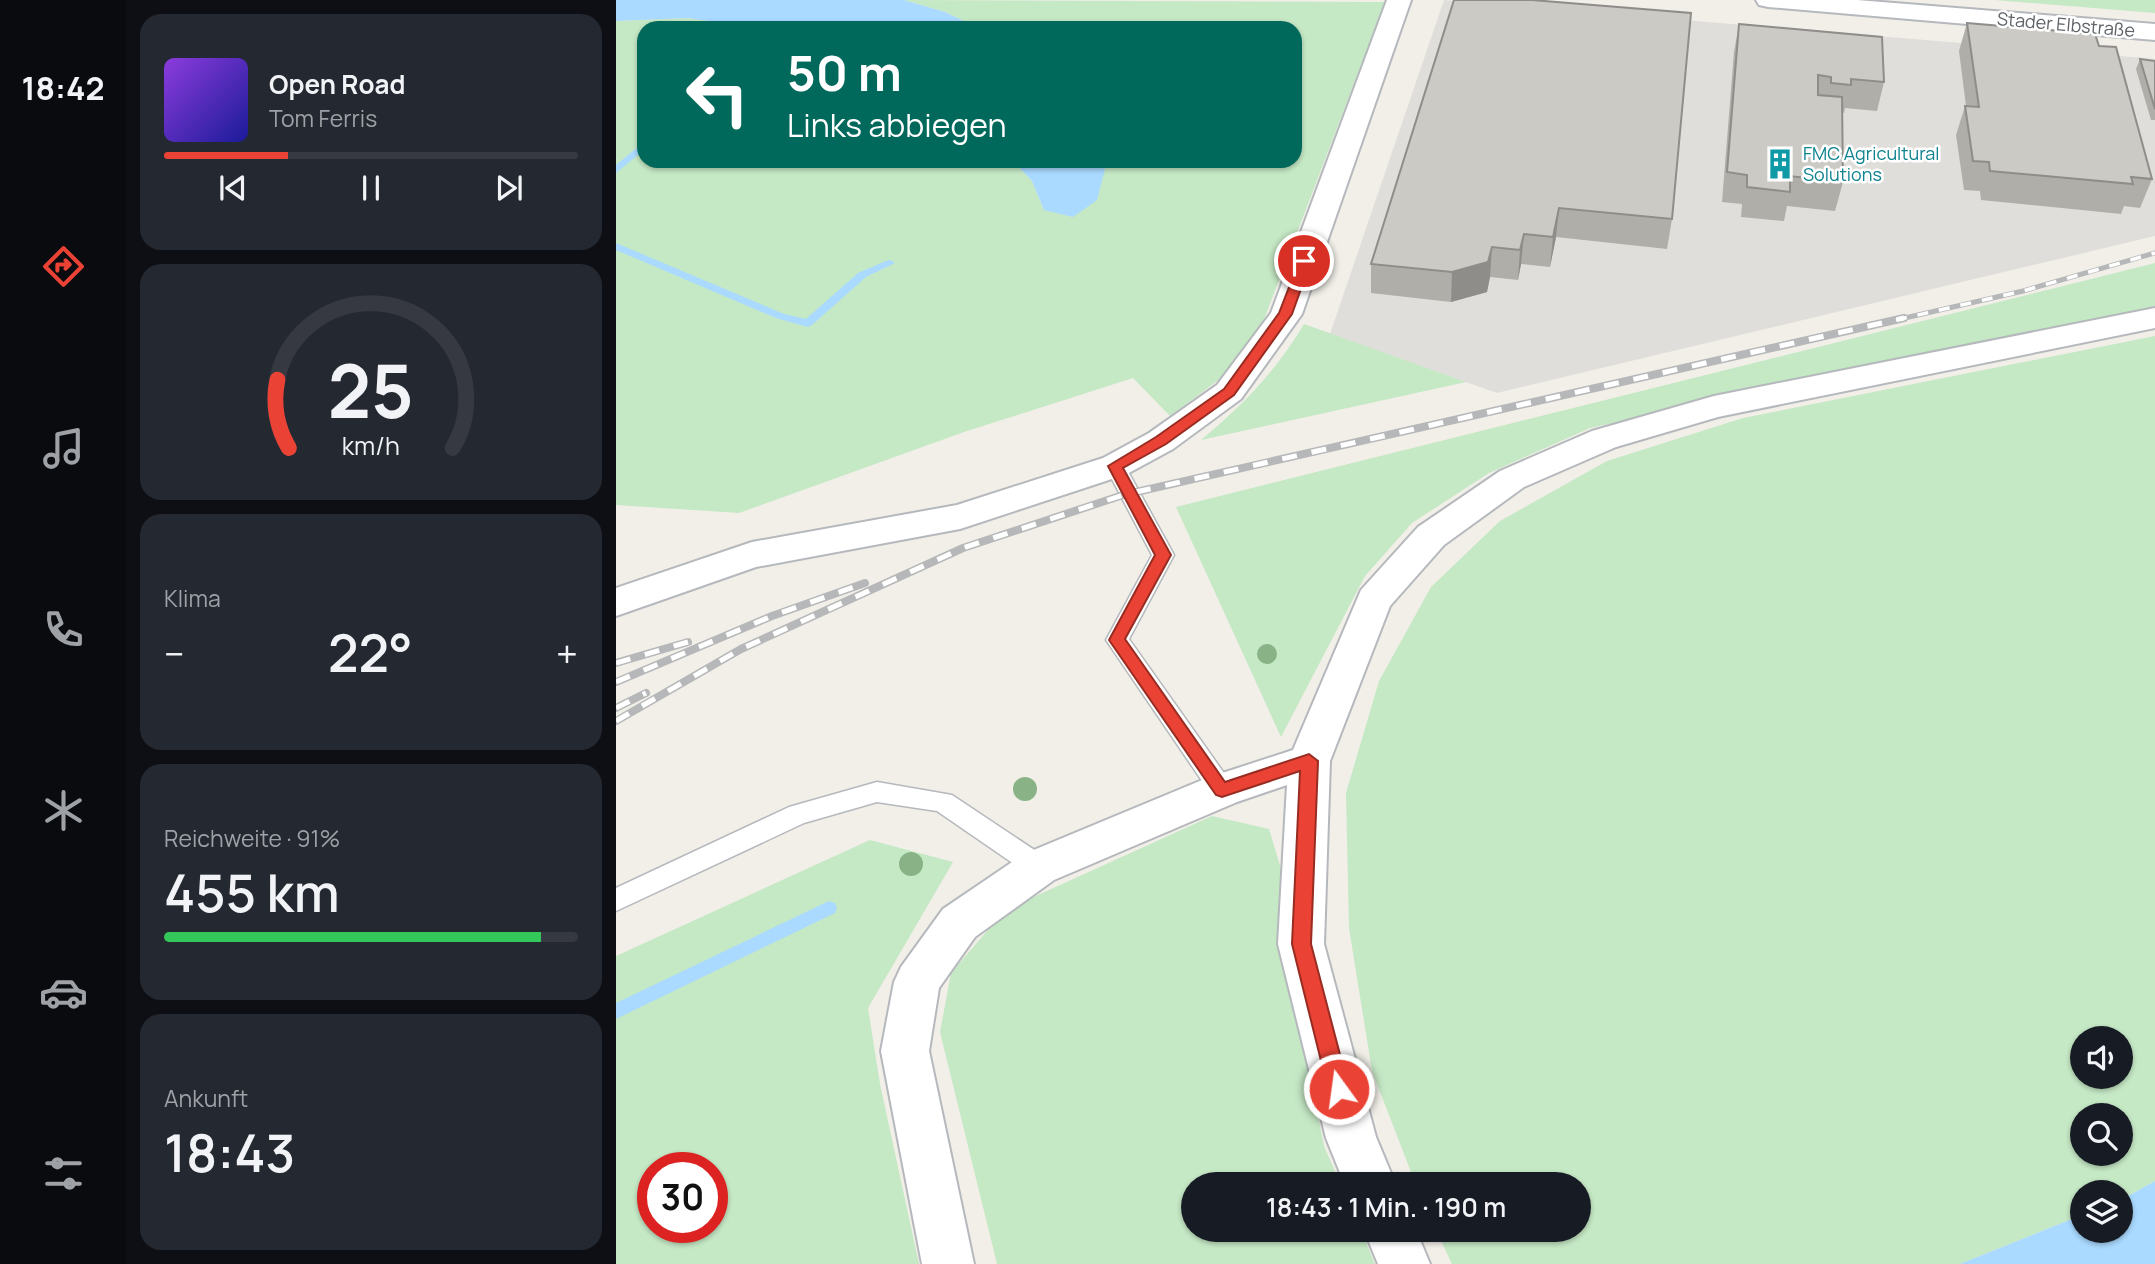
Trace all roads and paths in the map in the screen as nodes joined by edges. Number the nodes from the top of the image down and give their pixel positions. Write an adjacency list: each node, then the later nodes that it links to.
1 (1399, 0): 6 (street)
2 (1768, 0): 3 (street, Stader Elbstraße)
3 (1807, 2): 4 (street, Stader Elbstraße)
4 (2155, 32)
5 (2155, 318): 8 (street)
6 (1115, 466): 7 (street); 9 (lane)
7 (616, 602)
8 (1309, 761): 9 (street); 12 (street)
9 (1222, 790): 10 (street)
10 (1039, 867): 11 (lane); 14 (street)
11 (616, 900)
12 (1365, 1172)
13 (1395, 1242): 15 (street)
14 (947, 1264)
15 (1404, 1264)

